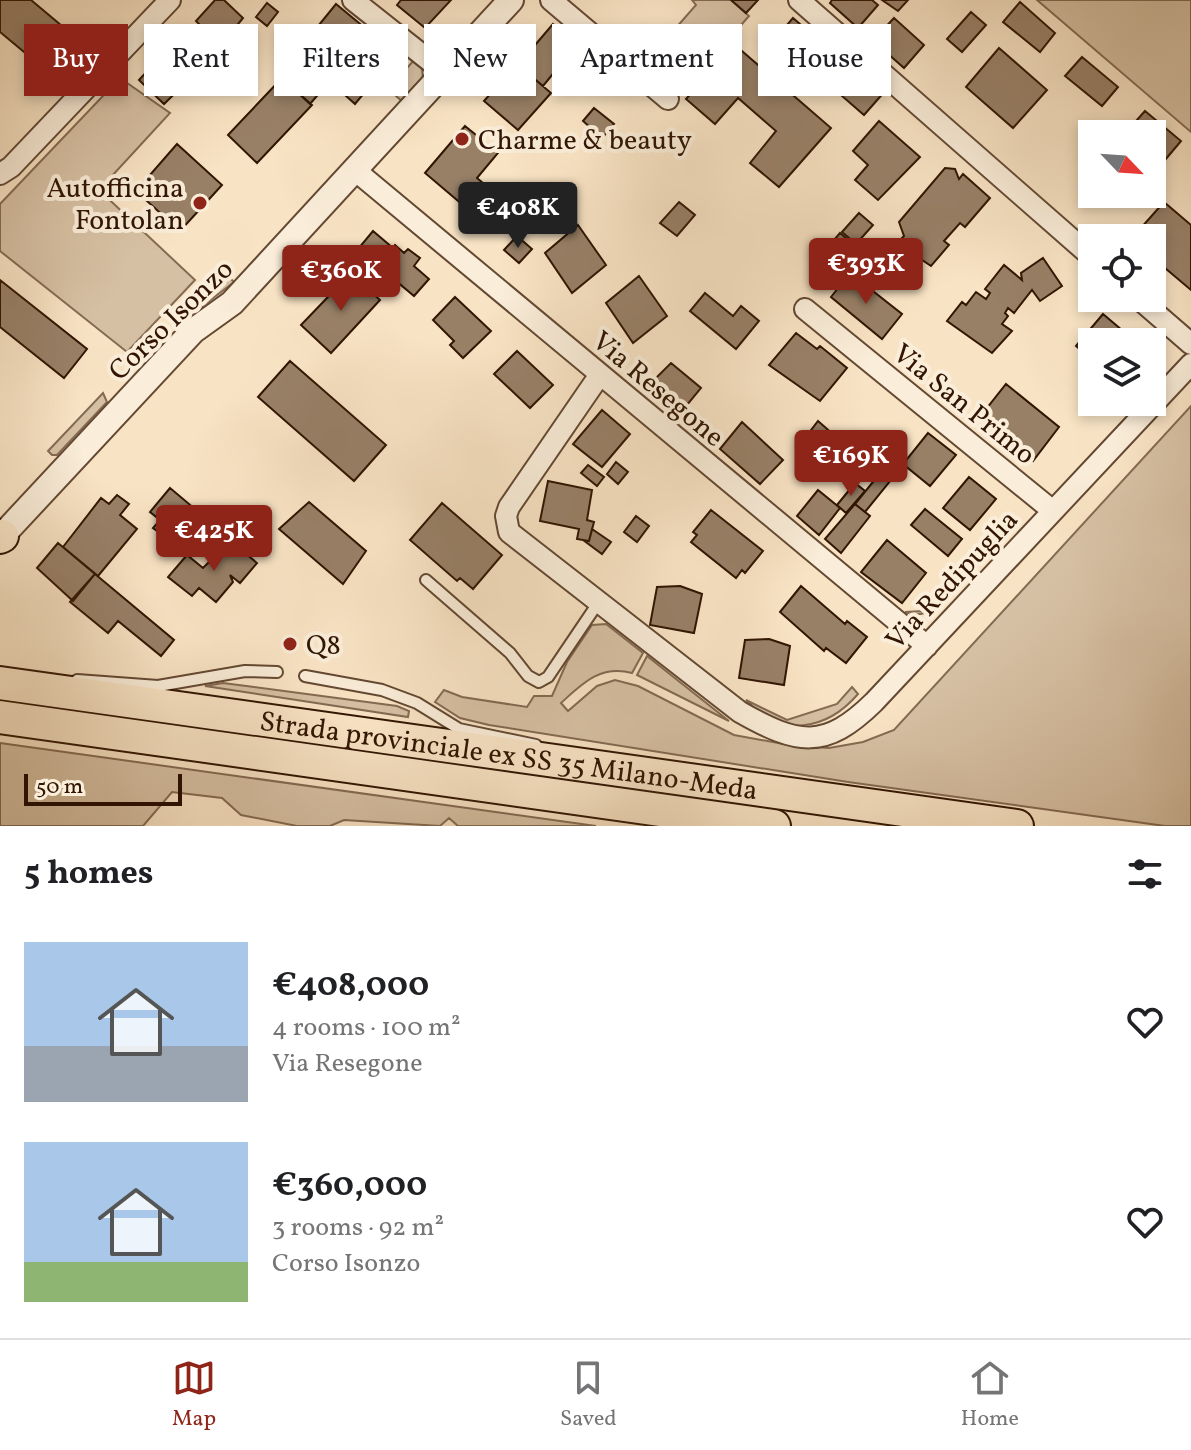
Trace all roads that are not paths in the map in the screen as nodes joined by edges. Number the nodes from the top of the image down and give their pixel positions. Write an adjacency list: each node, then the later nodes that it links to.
1 (170, 0): 11 (street)
2 (353, 0): 7 (street)
3 (511, 0): 6 (street, Corso Isonzo)
4 (551, 0): 9 (street)
5 (799, 0): 12 (street)
6 (489, 24)
7 (424, 56)
8 (424, 96): 10 (street, Corso Isonzo)
9 (668, 99)
10 (356, 171): 17 (street, Via Resegone); 19 (street, Corso Isonzo)
11 (0, 174)
12 (1078, 245)
13 (805, 309): 18 (street, Via San Primo)
14 (1154, 312): 15 (street)
15 (1191, 344)
16 (1191, 364): 18 (street, Via Redipuglia)
17 (599, 376): 21 (street, Via Redipuglia); 22 (street, Via Resegone)
18 (1053, 511): 22 (street, Via Redipuglia)
19 (1, 537)
20 (426, 580): 21 (lane)
21 (598, 603): 22 (street, Via Redipuglia)
22 (927, 646)
23 (277, 672): 26 (lane)
24 (305, 676): 28 (lane)
25 (0, 683): 26 (highway, Strada provinciale ex SS 35 Milano-Meda)
26 (39, 688): 28 (highway, Strada provinciale ex SS 35 Milano-Meda)
27 (0, 717): 29 (highway, Strada provinciale ex SS 35 Milano-Meda)
28 (574, 763): 30 (highway, Strada provinciale ex SS 35 Milano-Meda)
29 (774, 826)
30 (1017, 826)

